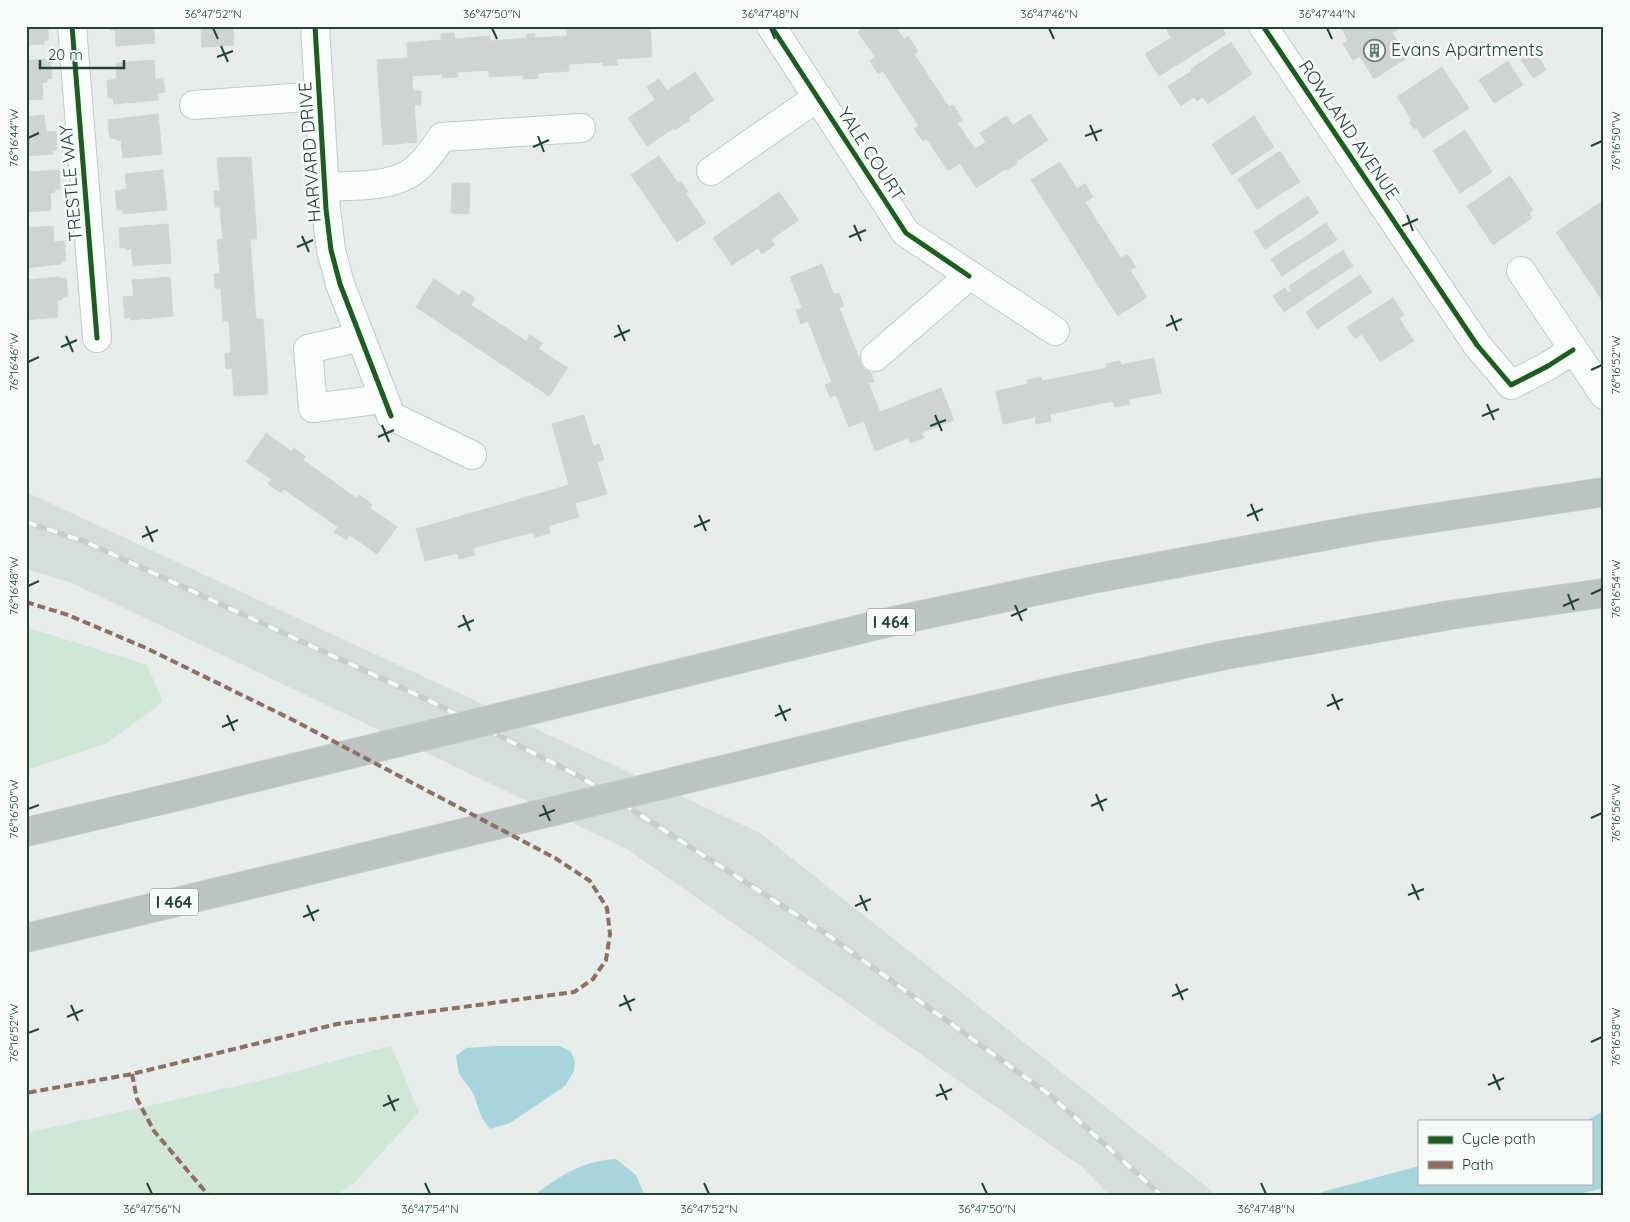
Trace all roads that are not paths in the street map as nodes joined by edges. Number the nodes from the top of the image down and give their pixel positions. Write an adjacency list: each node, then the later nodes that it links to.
1 (72, 26): 15 (street, TRESTLE WAY)
2 (315, 26): 5 (street, HARVARD DRIVE)
3 (771, 26): 6 (street, YALE COURT)
4 (1263, 26): 16 (street, ROWLAND AVENUE)
5 (320, 96): 7 (street); 10 (street, HARVARD DRIVE)
6 (818, 97): 9 (street); 12 (street, YALE COURT)
7 (194, 105)
8 (581, 128): 10 (street)
9 (711, 171)
10 (325, 187): 14 (street, HARVARD DRIVE)
11 (1521, 271): 16 (street)
12 (969, 276): 13 (street, YALE COURT); 17 (street)
13 (1056, 331)
14 (361, 337): 19 (street, HARVARD DRIVE); 19 (street)
15 (97, 338)
16 (1573, 350): 18 (street)
17 (875, 357)
18 (1604, 395)
19 (387, 407): 20 (street)
20 (472, 455)
21 (1604, 492): 23 (highway, I 464, bridge)
22 (1604, 593): 24 (highway, I 464, bridge)
23 (26, 832)
24 (26, 938)

